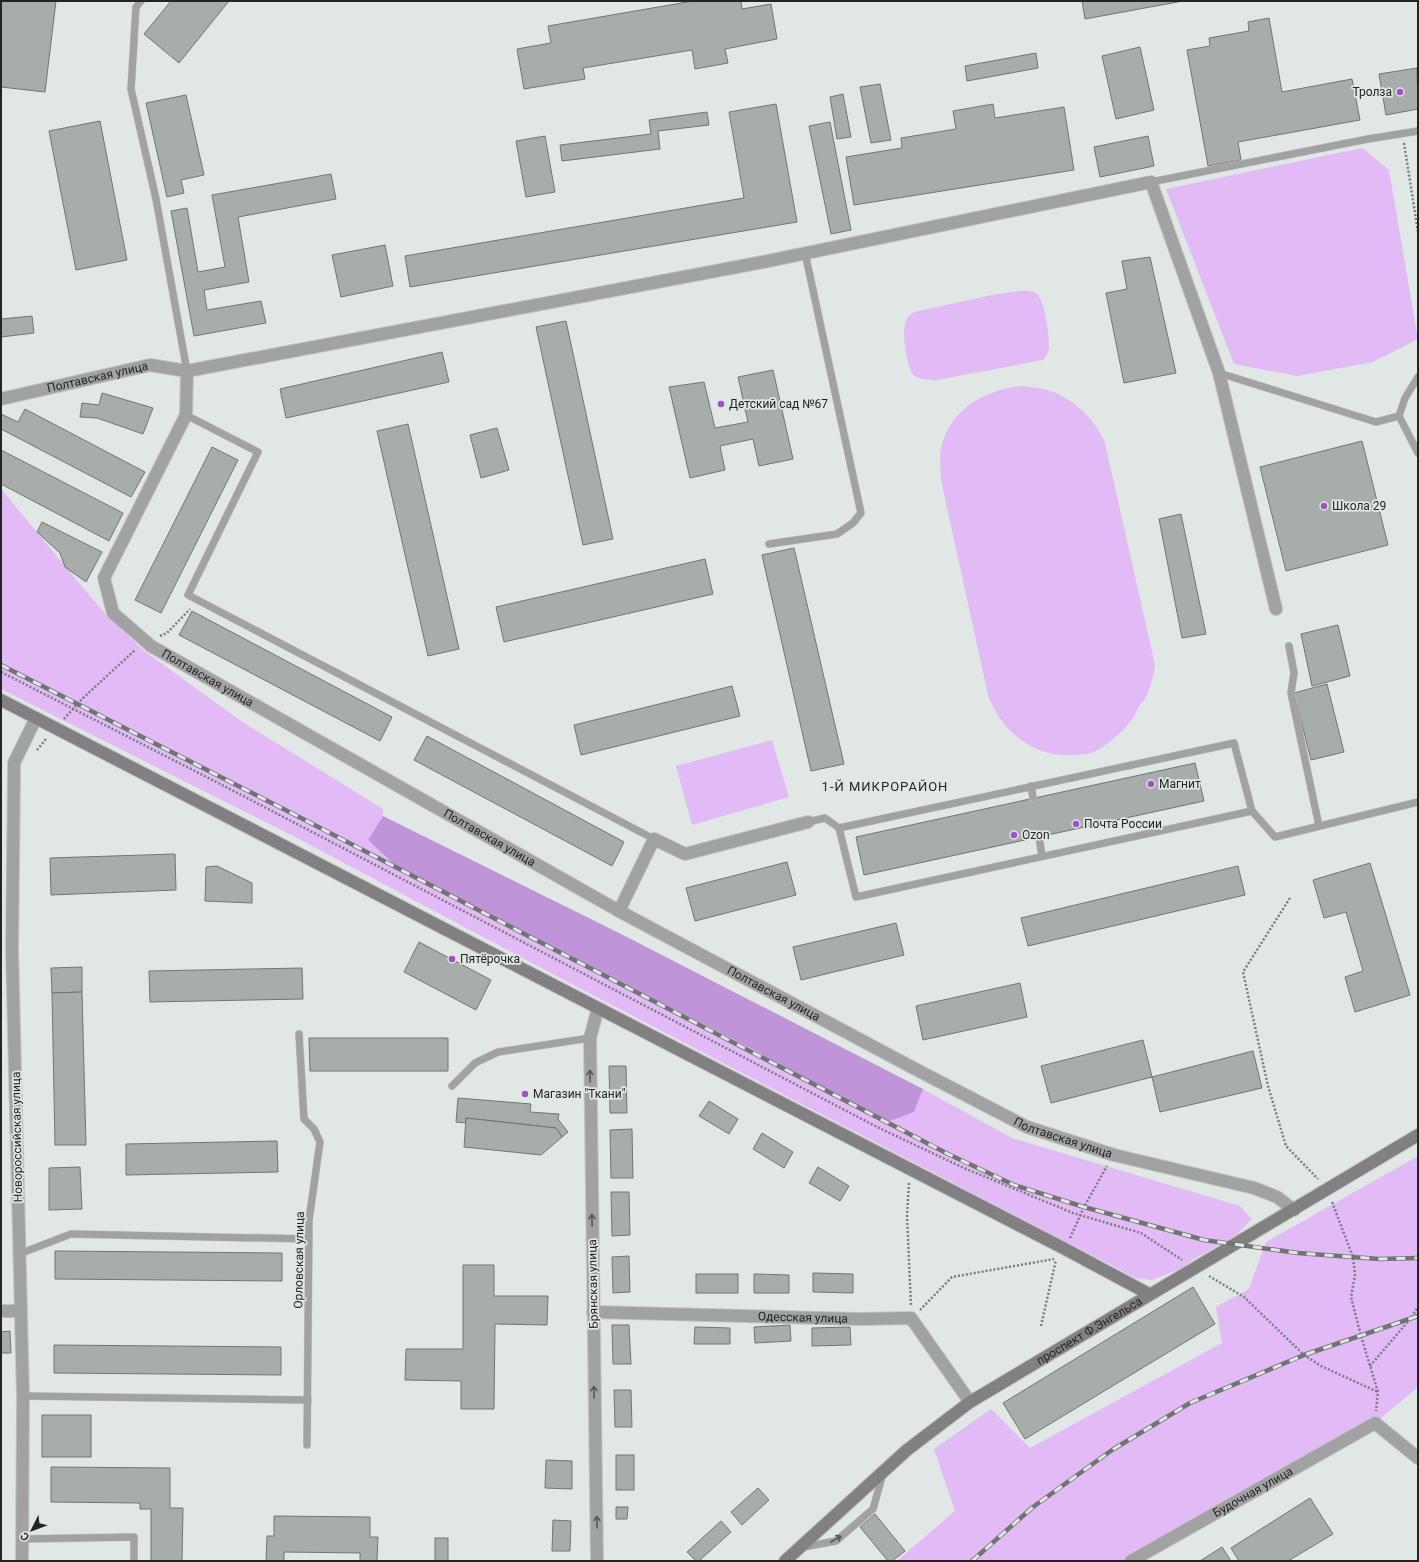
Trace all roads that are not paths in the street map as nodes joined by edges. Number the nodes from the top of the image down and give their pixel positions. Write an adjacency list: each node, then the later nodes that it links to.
1 (141, 1): 5 (lane)
2 (1418, 131): 3 (lane)
3 (1151, 182): 4 (street); 6 (street)
4 (805, 253): 5 (street); 12 (lane)
5 (186, 372): 8 (street, Полтавская улица); 9 (street, Полтавская улица)
6 (1219, 374): 10 (lane); 13 (street)
7 (1418, 377): 10 (lane)
8 (1, 398)
9 (186, 414): 25 (lane); 27 (street, Полтавская улица)
10 (1399, 416): 11 (lane)
11 (1418, 453)
12 (769, 544)
13 (1276, 609)
14 (1289, 646): 22 (lane)
15 (1, 700): 16 (street)
16 (36, 718): 28 (street, Новороссийская улица); 29 (street)
17 (1031, 786): 18 (lane); 20 (lane); 23 (lane)
18 (1033, 798)
19 (1418, 802): 22 (lane)
20 (1252, 811): 22 (lane); 26 (lane)
21 (808, 822): 23 (lane); 25 (street)
22 (1319, 826)
23 (839, 828): 26 (lane)
24 (1039, 837): 26 (lane)
25 (654, 839): 27 (street)
26 (1042, 856)
27 (619, 912): 34 (street, Полтавская улица)
28 (6, 925): 36 (street, Новороссийская улица)
29 (598, 1008): 31 (street, Брянская улица); 37 (street)
30 (299, 1034): 35 (lane, Орловская улица)
31 (590, 1038): 32 (lane); 40 (street, Брянская улица, one-way to 31)
32 (452, 1086)
33 (1418, 1136): 34 (street, проспект Ф.Энгельса)
34 (1294, 1210): 37 (street, проспект Ф.Энгельса)
35 (309, 1239): 36 (lane); 42 (lane, Орловская улица)
36 (19, 1254): 39 (street, Новороссийская улица)
37 (1149, 1294): 43 (street, проспект Ф.Энгельса)
38 (1, 1311): 39 (street)
39 (20, 1311): 41 (street, Новороссийская улица)
40 (593, 1312): 43 (street, Одесская улица); 51 (street, Брянская улица, one-way to 40)
41 (23, 1396): 42 (lane); 47 (street, Новороссийская улица)
42 (308, 1400): 44 (lane, Орловская улица)
43 (970, 1402): 46 (street, проспект Ф.Энгельса)
44 (307, 1445)
45 (1418, 1458): 53 (street, Будочная улица)
46 (884, 1471): 48 (street, проспект Ф.Энгельса); 48 (lane, one-way to 46)
47 (21, 1539): 49 (street, Новороссийская улица); 50 (lane)
48 (799, 1548): 52 (street, проспект Ф.Энгельса)
49 (22, 1561)
50 (134, 1561)
51 (597, 1561)
52 (784, 1561)
53 (1132, 1561)

